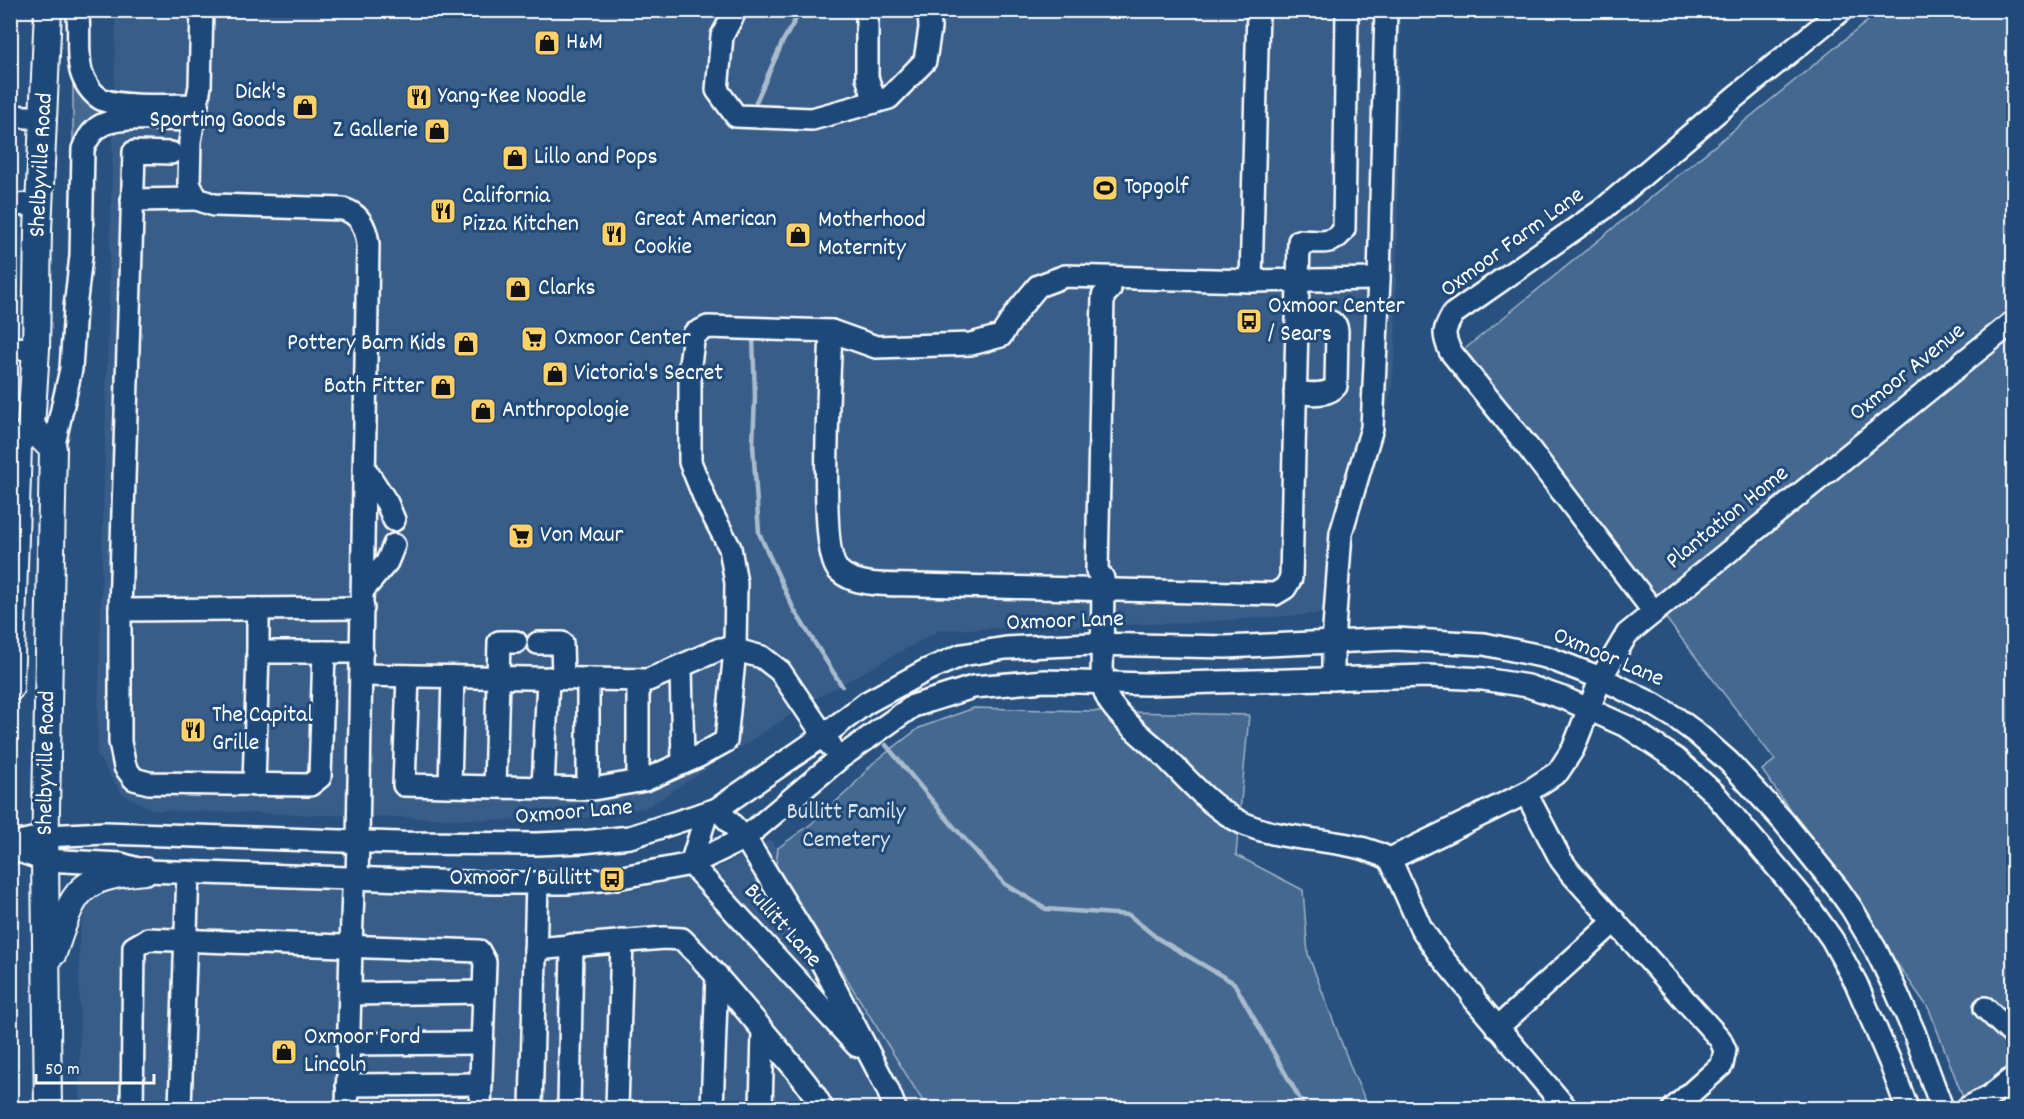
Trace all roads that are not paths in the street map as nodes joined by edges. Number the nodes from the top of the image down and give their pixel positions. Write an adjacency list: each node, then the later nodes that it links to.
1 (48, 10): 14 (main road, Shelbyville Road)
2 (77, 10): 12 (street)
3 (202, 10): 12 (street)
4 (736, 10): 11 (street)
5 (867, 10): 11 (street)
6 (929, 10): 11 (street)
7 (1258, 10): 22 (street)
8 (1347, 10): 21 (street)
9 (1386, 10): 20 (street)
10 (1842, 10): 41 (street, Oxmoor Farm Lane)
11 (875, 102)
12 (195, 112): 16 (street); 31 (street)
13 (10, 116): 14 (street)
14 (44, 118): 18 (main road, Shelbyville Road)
15 (171, 153): 17 (street)
16 (197, 199): 17 (street); 33 (street)
17 (132, 200): 40 (street)
18 (40, 204): 19 (street); 28 (main road, Shelbyville Road)
19 (10, 205)
20 (1379, 279): 21 (street); 43 (street)
21 (1299, 280): 22 (street); 25 (street)
22 (1251, 281): 23 (street)
23 (1110, 283): 26 (street); 37 (street)
24 (2013, 321): 32 (street, Oxmoor Avenue)
25 (1297, 322): 29 (street); 29 (street)
26 (831, 331): 37 (street); 46 (street)
27 (10, 348): 28 (street)
28 (36, 349): 30 (main road, Shelbyville Road)
29 (1295, 393): 37 (street)
30 (21, 429): 31 (main road); 36 (main road, Shelbyville Road)
31 (53, 449): 77 (main road, Shelbyville Road)
32 (1835, 464): 41 (street, Plantation Home)
33 (365, 469): 34 (street); 38 (street)
34 (394, 520)
35 (394, 545): 38 (street)
36 (12, 581): 61 (main road, Shelbyville Road)
37 (1103, 583): 45 (street)
38 (364, 599): 39 (street); 49 (street)
39 (258, 609): 40 (street); 47 (street)
40 (120, 610): 67 (street)
41 (1654, 612): 56 (street)
42 (516, 642): 54 (street)
43 (1333, 642): 45 (street, Oxmoor Lane); 56 (street, Oxmoor Lane); 58 (street)
44 (538, 643): 55 (street)
45 (1103, 645): 60 (street); 63 (street, Oxmoor Lane)
46 (735, 650): 50 (street); 63 (street); 65 (street)
47 (258, 652): 48 (street); 67 (street)
48 (324, 652): 49 (street); 67 (street)
49 (362, 652): 51 (street)
50 (681, 666): 59 (street); 65 (street)
51 (361, 675): 52 (street); 75 (street)
52 (408, 676): 53 (street); 68 (street)
53 (453, 677): 54 (street); 68 (street)
54 (499, 678): 55 (street); 69 (street)
55 (555, 678): 57 (street); 70 (street)
56 (1601, 678): 62 (street); 121 (street, Oxmoor Lane)
57 (588, 679): 59 (street); 71 (street)
58 (1334, 679): 60 (street, Oxmoor Lane); 62 (street, Oxmoor Lane)
59 (638, 680): 66 (street)
60 (1102, 683): 64 (street, Oxmoor Lane); 78 (street)
61 (10, 688)
62 (1590, 708): 72 (street); 120 (street, Oxmoor Lane)
63 (823, 736): 64 (street); 73 (street, Oxmoor Lane)
64 (840, 758): 74 (street, Oxmoor Lane)
65 (683, 763): 66 (street)
66 (638, 781): 71 (street)
67 (254, 784)
68 (450, 786): 69 (street)
69 (495, 788): 70 (street)
70 (543, 788): 71 (street)
71 (588, 789)
72 (1526, 793): 78 (street); 84 (street)
73 (712, 811): 74 (street, Bullitt Lane); 75 (street, Oxmoor Lane); 79 (street)
74 (745, 838): 79 (street, Oxmoor Lane); 100 (street, Bullitt Lane)
75 (358, 841): 77 (street, Oxmoor Lane); 82 (street)
76 (10, 846): 77 (street, Oxmoor Lane)
77 (46, 848): 80 (street, Oxmoor Lane); 90 (main road, Shelbyville Road)
78 (1390, 859): 95 (street)
79 (691, 864): 83 (street, Oxmoor Lane); 100 (street, Bullitt Lane)
80 (145, 870): 81 (street, Oxmoor Lane); 90 (main road)
81 (188, 872): 82 (street, Oxmoor Lane); 85 (street)
82 (357, 878): 83 (street, Oxmoor Lane); 88 (street)
83 (537, 883): 89 (street)
84 (1615, 921): 95 (street); 119 (street)
85 (186, 940): 88 (street); 106 (street); 107 (street)
86 (621, 941): 87 (street); 91 (street); 112 (street)
87 (572, 945): 89 (street); 111 (street)
88 (351, 946): 92 (street); 93 (street)
89 (535, 949): 110 (street)
90 (46, 974): 105 (main road, Shelbyville Road)
91 (717, 975): 96 (street); 113 (street)
92 (484, 992): 93 (street); 98 (street)
93 (350, 994): 99 (street)
94 (1985, 1008): 97 (street)
95 (1497, 1028): 118 (street)
96 (763, 1032): 102 (street); 114 (street)
97 (2013, 1036)
98 (483, 1043): 99 (street); 103 (street)
99 (348, 1044): 104 (street)
100 (872, 1062): 117 (street, Bullitt Lane)
101 (2013, 1077): 122 (street)
102 (805, 1082): 115 (street); 116 (street)
103 (481, 1084): 104 (street); 109 (street)
104 (348, 1085): 108 (street)
105 (48, 1108)
106 (132, 1108)
107 (180, 1108)
108 (347, 1108)
109 (480, 1108)
110 (531, 1108)
111 (569, 1108)
112 (617, 1108)
113 (712, 1108)
114 (761, 1108)
115 (805, 1108)
116 (822, 1108)
117 (895, 1108)
118 (1566, 1108)
119 (1674, 1108)
120 (1907, 1108)
121 (1942, 1108)
122 (1967, 1108)

